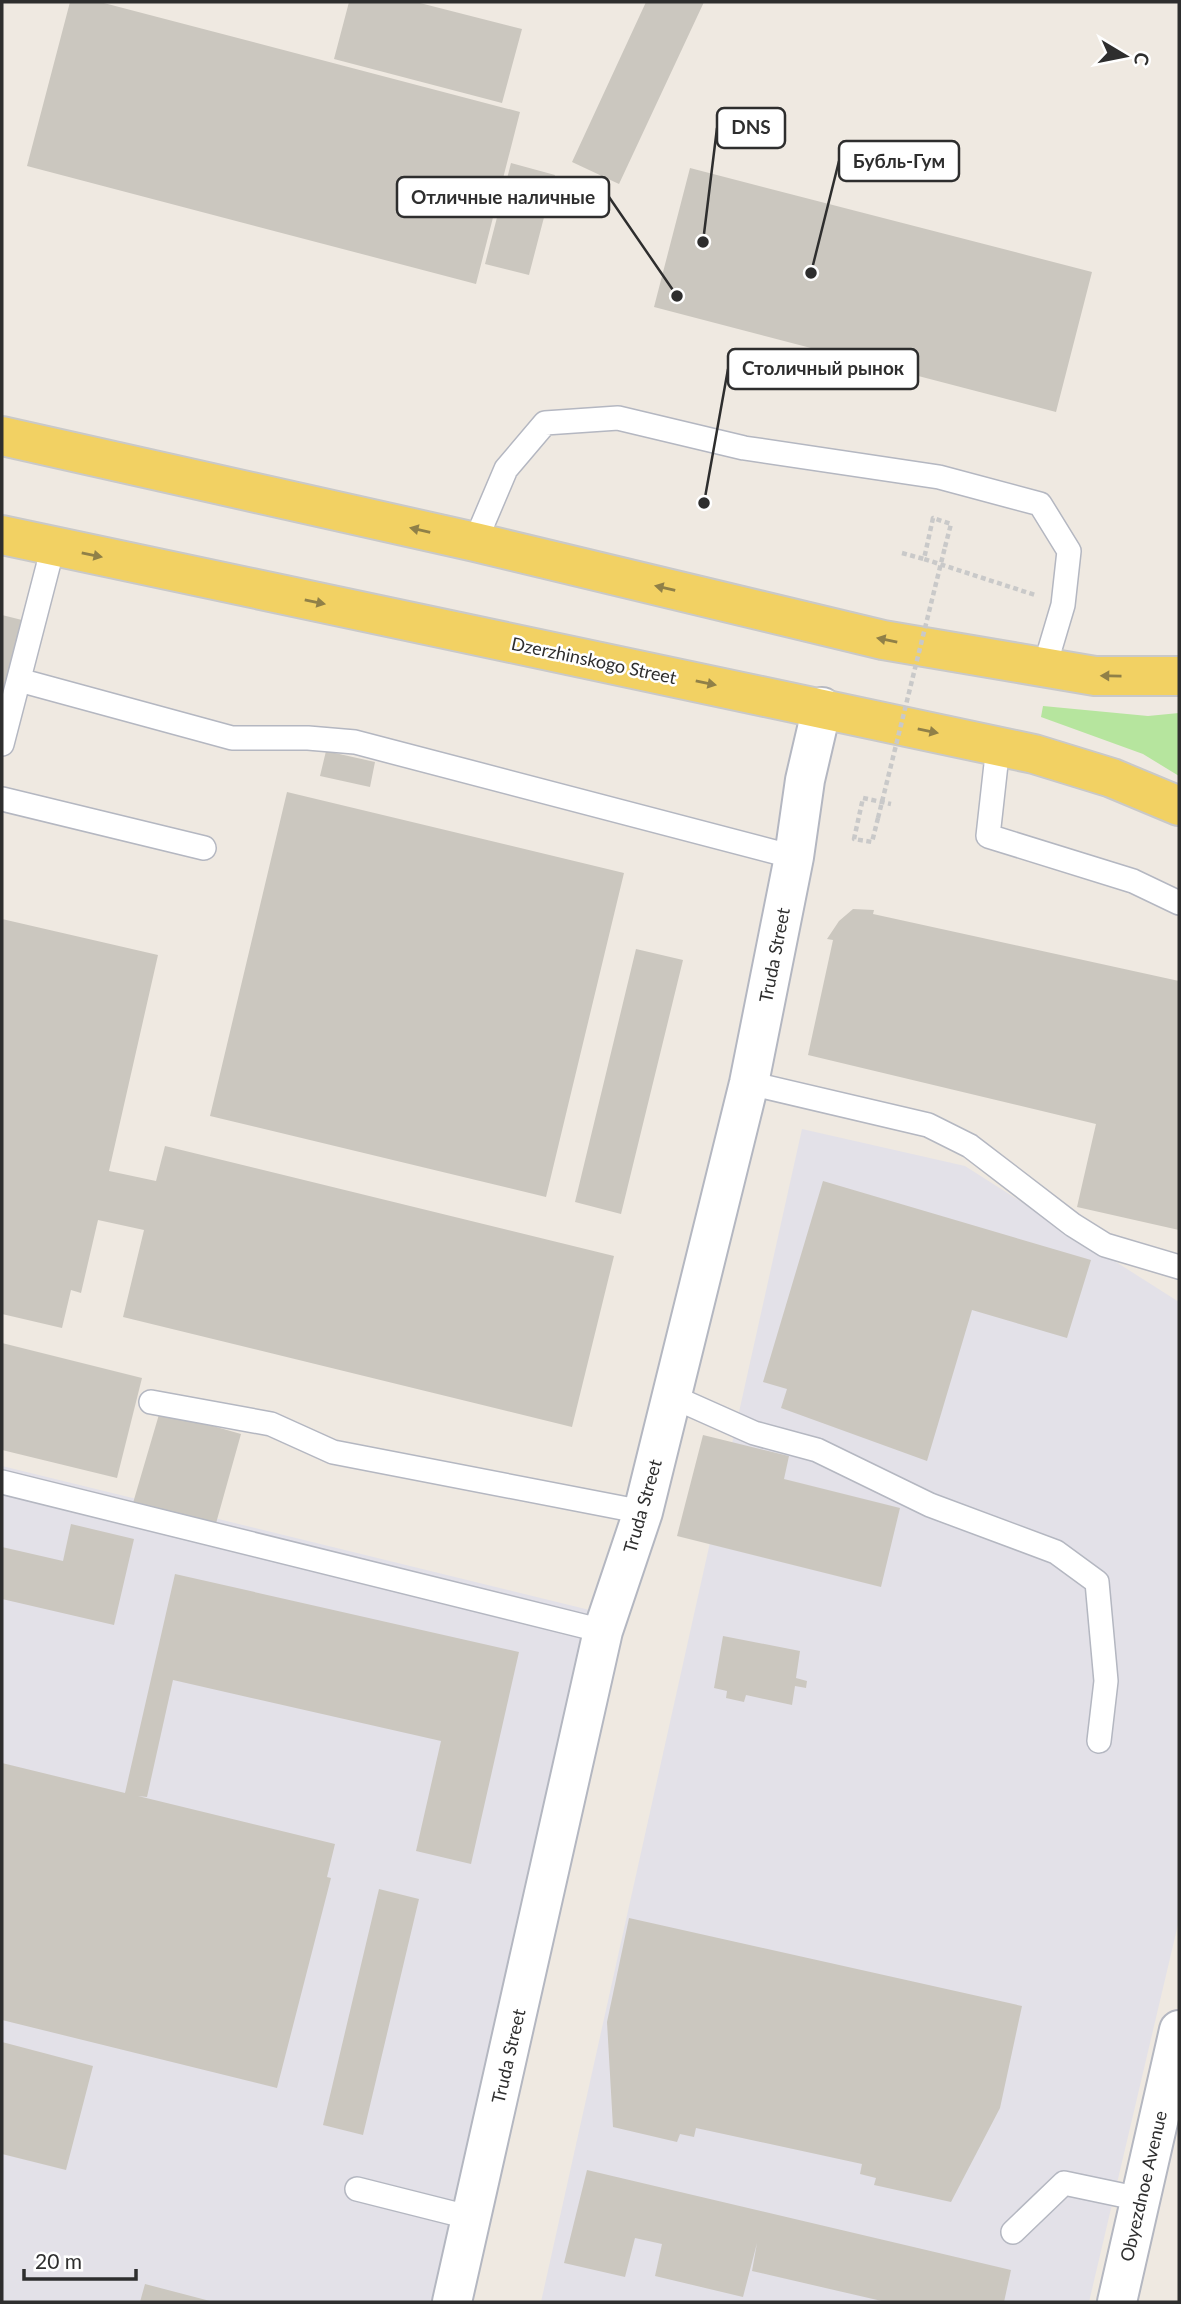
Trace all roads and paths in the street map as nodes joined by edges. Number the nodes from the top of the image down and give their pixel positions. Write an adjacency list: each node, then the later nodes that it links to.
1 (2, 436): 3 (main road, one-way to 1)
2 (2, 535): 4 (main road, Dzerzhinskogo Street)
3 (475, 542): 7 (lane); 8 (main road, one-way to 3)
4 (53, 547): 10 (lane); 11 (main road, Dzerzhinskogo Street, one-way to 11)
5 (902, 554): 6 (path)
6 (924, 559): 7 (path); 15 (path, bridge)
7 (1063, 605): 8 (lane)
8 (1044, 669): 9 (main road, one-way to 8)
9 (1179, 676)
10 (19, 680): 12 (lane); 18 (lane)
11 (822, 707): 13 (main road, Dzerzhinskogo Street, one-way to 13); 18 (street, Truda Street)
12 (2, 744)
13 (998, 746): 16 (main road, Dzerzhinskogo Street); 19 (lane)
14 (2, 799): 17 (lane)
15 (891, 804)
16 (1179, 806)
17 (204, 848)
18 (794, 857): 20 (street, Truda Street)
19 (1179, 903)
20 (749, 1083): 21 (lane); 22 (street, Truda Street)
21 (1179, 1267)
22 (671, 1396): 25 (street, Truda Street); 27 (lane)
23 (151, 1402): 25 (lane)
24 (2, 1482): 26 (lane)
25 (643, 1512): 26 (street, Truda Street)
26 (603, 1631): 31 (street, Truda Street)
27 (1100, 1741)
28 (1179, 2030): 30 (street, Obyezdnoe Avenue)
29 (357, 2189): 31 (lane)
30 (1140, 2199): 32 (lane); 34 (street, Obyezdnoe Avenue)
31 (472, 2218): 33 (street, Truda Street)
32 (1013, 2232)
33 (452, 2302)
34 (1117, 2302)

